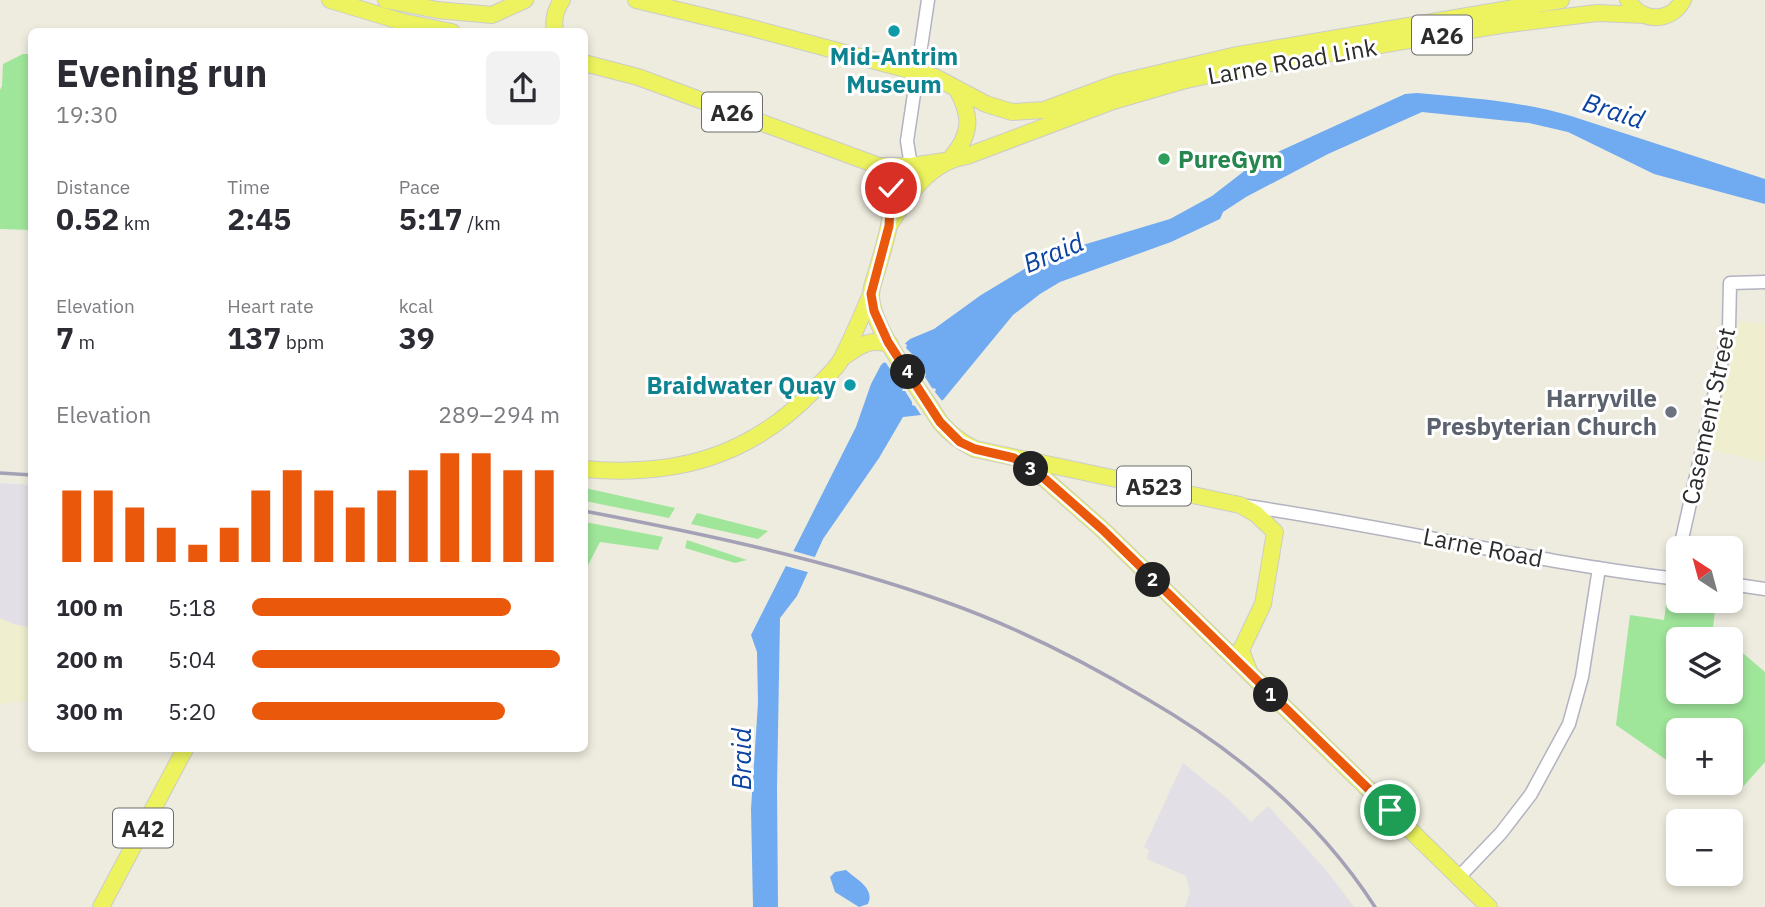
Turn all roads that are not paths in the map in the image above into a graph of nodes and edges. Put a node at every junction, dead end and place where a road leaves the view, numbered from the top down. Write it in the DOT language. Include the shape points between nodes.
graph roads {
  1 [pos="330,0"];
  2 [pos="386,0"];
  3 [pos="525,0"];
  4 [pos="562,0"];
  5 [pos="636,0"];
  6 [pos="928,0"];
  7 [pos="1561,0"];
  8 [pos="1628,0"];
  9 [pos="1685,1"];
  10 [pos="438,5"];
  11 [pos="1644,15"];
  12 [pos="405,27"];
  13 [pos="433,28"];
  14 [pos="555,28"];
  15 [pos="588,64"];
  16 [pos="918,74"];
  17 [pos="956,88"];
  18 [pos="949,159"];
  19 [pos="879,166"];
  20 [pos="911,166"];
  21 [pos="889,226"];
  22 [pos="1765,282"];
  23 [pos="871,294"];
  24 [pos="892,348"];
  25 [pos="842,358"];
  26 [pos="1014,458"];
  27 [pos="588,469"];
  28 [pos="1068,469"];
  29 [pos="1070,501"];
  30 [pos="1240,505"];
  31 [pos="1288,512"];
  32 [pos="1275,532"];
  33 [pos="1682,536"];
  34 [pos="1598,568"];
  35 [pos="1666,577"];
  36 [pos="1743,586"];
  37 [pos="1765,589"];
  38 [pos="1210,635"];
  39 [pos="1245,637"];
  40 [pos="1250,674"];
  41 [pos="183,752"];
  42 [pos="1459,877"];
  43 [pos="101,907"];
  44 [pos="1489,907"];
  1 -- 12 [label="main road"];
  2 -- 10 [label="main road"];
  3 -- 10 [label="main road" via="492,15"];
  4 -- 14 [label="main road" via="555,12"];
  5 -- 16 [label="main road, A26"];
  6 -- 16 [label="street"];
  7 -- 17 [label="main road, Larne Road Link / A26" via="1237,55 1117,83 1044,110 1012,112"];
  8 -- 11 [label="main road"];
  9 -- 11 [label="main road, A26" via="1670,15"];
  10 -- 13 [label="main road"];
  11 -- 18 [label="main road, Larne Road Link / A26" via="1597,13 1501,25 1182,80"];
  15 -- 19 [label="main road, A26" via="638,77"];
  16 -- 17 [label="main road, Larne Road Link / A26"];
  16 -- 20 [label="street" via="906,148"];
  17 -- 18 [label="main road" via="969,119 960,147"];
  18 -- 20 [label="main road, A26"];
  18 -- 21 [label="main road" via="909,194"];
  19 -- 20 [label="main road, A26"];
  19 -- 21 [label="main road" via="891,188"];
  21 -- 23 [label="main road"];
  22 -- 33 [label="street, Casement Street" via="1730,283 1729,329"];
  23 -- 24 [label="main road, A523" via="879,325"];
  23 -- 25 [label="main road"];
  24 -- 25 [label="main road" via="878,341 867,342"];
  24 -- 26 [label="main road, A523" via="940,422 960,442"];
  25 -- 27 [label="main road" via="791,414 735,448 673,467"];
  26 -- 28 [label="main road, A523"];
  26 -- 29 [label="main road, A523"];
  28 -- 29 [label="main road" via="1065,484"];
  28 -- 30 [label="main road, A523"];
  29 -- 38 [label="main road, A523"];
  30 -- 31 [label="street, A523"];
  30 -- 32 [label="main road, A523"];
  31 -- 32 [label="street"];
  31 -- 34 [label="street, Larne Road"];
  32 -- 39 [label="main road" via="1263,604"];
  34 -- 35 [label="street, Larne Road"];
  34 -- 42 [label="street" via="1574,714 1531,794 1501,834"];
  36 -- 37 [label="street"];
  38 -- 39 [label="main road" via="1231,641"];
  38 -- 40 [label="main road, A523"];
  39 -- 40 [label="main road" via="1241,650"];
  40 -- 42 [label="main road, A523"];
  41 -- 43 [label="main road, A42"];
  42 -- 44 [label="main road, A523"];
}
